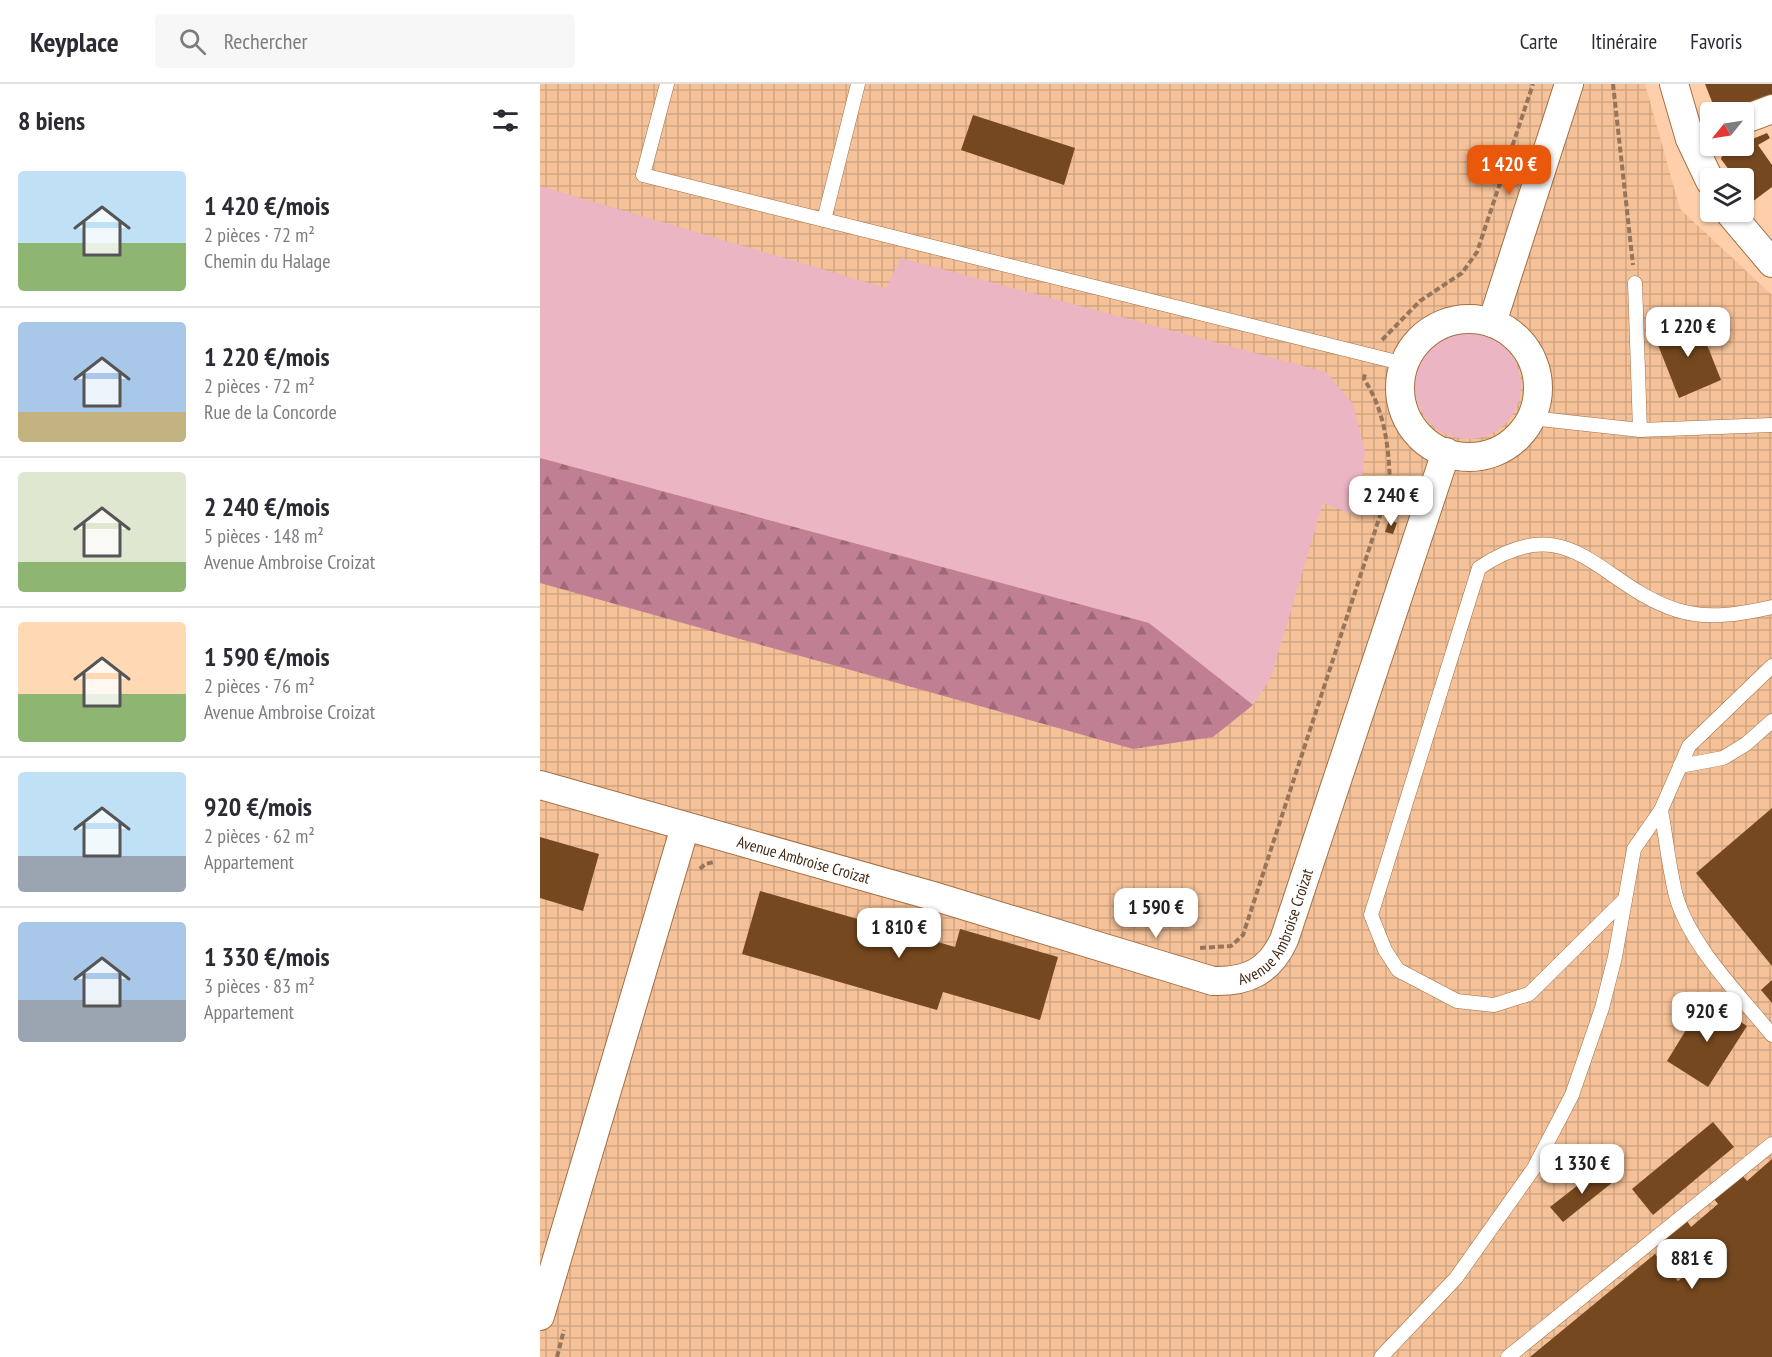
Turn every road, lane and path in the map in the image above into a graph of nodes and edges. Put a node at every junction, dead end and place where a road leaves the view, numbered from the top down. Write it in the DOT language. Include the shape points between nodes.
graph roads {
  1 [pos="667,84"];
  2 [pos="858,84"];
  3 [pos="1533,84"];
  4 [pos="1569,84"];
  5 [pos="1613,84"];
  6 [pos="1674,84"];
  7 [pos="1772,109"];
  8 [pos="1754,116"];
  9 [pos="1700,135"];
  10 [pos="824,220"];
  11 [pos="1737,222"];
  12 [pos="1772,263"];
  13 [pos="1635,283"];
  14 [pos="1492,323"];
  15 [pos="1372,357"];
  16 [pos="1405,364"];
  17 [pos="1531,418"];
  18 [pos="1772,425"];
  19 [pos="1640,430"];
  20 [pos="1446,452"];
  21 [pos="1772,607"];
  22 [pos="1772,666"];
  23 [pos="1772,721"];
  24 [pos="1680,766"];
  25 [pos="540,785"];
  26 [pos="1661,810"];
  27 [pos="685,827"];
  28 [pos="718,862"];
  29 [pos="694,874"];
  30 [pos="933,896"];
  31 [pos="1625,899"];
  32 [pos="900,916"];
  33 [pos="1199,948"];
  34 [pos="1772,1035"];
  35 [pos="1772,1144"];
  36 [pos="552,1322"];
  37 [pos="557,1357"];
  38 [pos="1381,1357"];
  39 [pos="1509,1357"];
  1 -- 10 [label="lane" via="643,175"];
  2 -- 10 [label="lane"];
  3 -- 15 [label="path" via="1477,252 1462,273 1420,301 1386,334"];
  4 -- 14 [label="street"];
  5 -- 13 [label="path"];
  6 -- 9 [label="street"];
  7 -- 8 [label="street"];
  10 -- 15 [label="lane"];
  11 -- 12 [label="street"];
  13 -- 19 [label="lane"];
  14 -- 16 [label="street" via="1473,319 1444,324 1420,340"];
  14 -- 17 [label="street" via="1517,338 1533,362 1538,390"];
  15 -- 16 [label="lane"];
  15 -- 33 [label="path" via="1364,379 1374,394 1382,420 1389,449 1390,485 1243,935 1231,946"];
  16 -- 20 [label="street" via="1401,384 1406,412 1421,437"];
  17 -- 19 [label="lane"];
  17 -- 20 [label="street" via="1515,440 1499,450 1473,456"];
  18 -- 19 [label="lane"];
  20 -- 30 [label="street, Avenue Ambroise Croizat" via="1284,940 1270,964 1238,980 1213,981"];
  21 -- 31 [label="lane" via="1723,616 1678,610 1650,599 1571,548 1526,545 1500,553 1479,568 1371,915 1384,950 1398,970 1457,1001 1494,1005 1528,994"];
  22 -- 24 [label="lane" via="1689,746"];
  23 -- 24 [label="lane" via="1723,758"];
  24 -- 26 [label="lane"];
  25 -- 27 [label="street, Avenue Ambroise Croizat"];
  26 -- 31 [label="lane" via="1634,849"];
  26 -- 34 [label="lane" via="1676,897 1685,918 1703,949"];
  27 -- 30 [label="street, Avenue Ambroise Croizat"];
  27 -- 36 [label="street"];
  28 -- 29 [label="path" via="705,864"];
  30 -- 32 [label="path" via="923,923"];
  31 -- 38 [label="lane" via="1602,1008 1572,1095 1526,1181 1476,1250 1433,1305"];
  35 -- 39 [label="lane"];
  36 -- 37 [label="path"];
}
